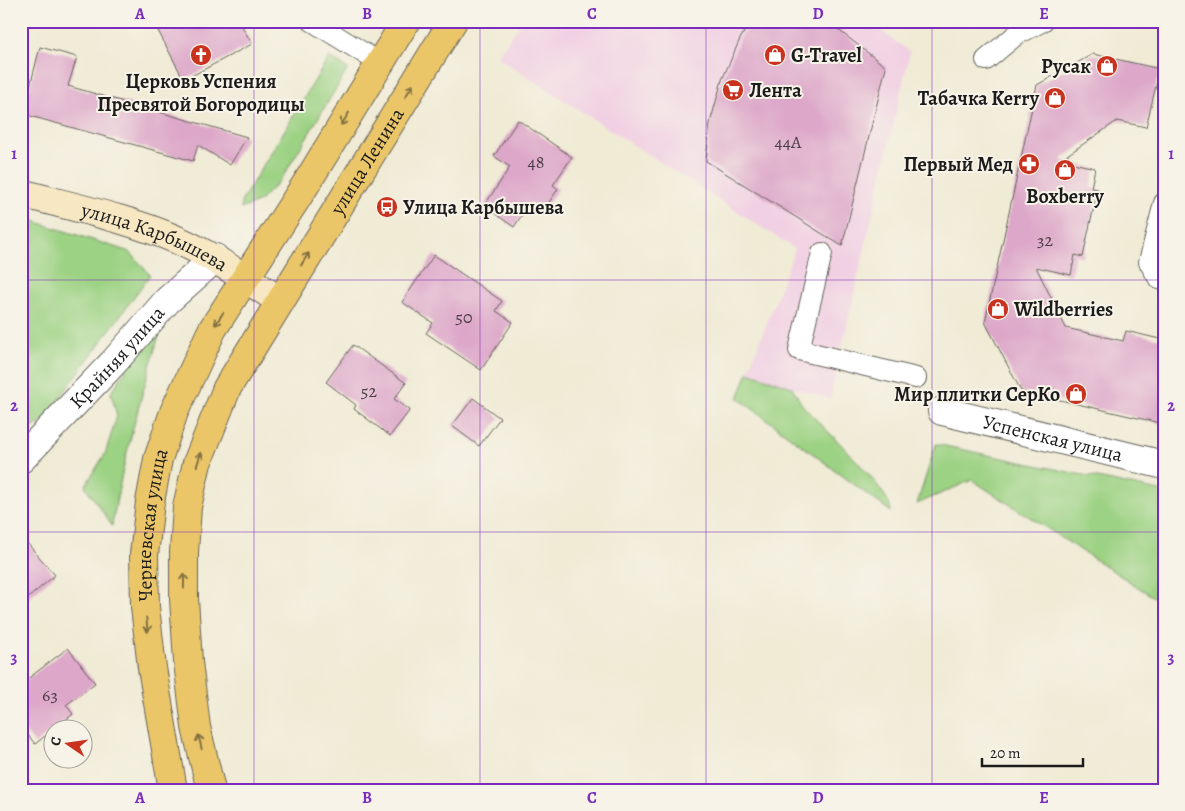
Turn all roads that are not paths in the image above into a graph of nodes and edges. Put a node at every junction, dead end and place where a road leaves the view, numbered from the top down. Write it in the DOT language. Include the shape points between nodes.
graph roads {
  1 [pos="312,21"];
  2 [pos="406,21"];
  3 [pos="453,21"];
  4 [pos="1043,21"];
  5 [pos="986,60"];
  6 [pos="380,63"];
  7 [pos="21,193"];
  8 [pos="1164,203"];
  9 [pos="822,253"];
  10 [pos="215,258"];
  11 [pos="245,278"];
  12 [pos="1164,280"];
  13 [pos="280,301"];
  14 [pos="916,378"];
  15 [pos="942,411"];
  16 [pos="21,459"];
  17 [pos="1164,465"];
  18 [pos="173,790"];
  19 [pos="211,790"];
  1 -- 6 [label="lane"];
  2 -- 6 [label="main road, улица Ленина"];
  13 -- 3 [label="main road, улица Ленина, one-way"];
  4 -- 5 [label="lane" via="1016,35"];
  6 -- 11 [label="main road, улица Ленина, one-way"];
  7 -- 10 [label="street, улица Карбышева" via="129,222 174,238"];
  8 -- 12 [label="lane" via="1149,262 1158,279"];
  9 -- 14 [label="lane" via="799,350"];
  10 -- 11 [label="street, улица Карбышева"];
  10 -- 16 [label="street, Крайняя улица" via="167,301"];
  11 -- 13 [label="street, улица Карбышева"];
  11 -- 18 [label="main road, Черневская улица, one-way" via="212,330 174,412 158,459 150,502 144,555 145,606"];
  19 -- 13 [label="main road, Черневская улица, one-way" via="196,727 188,662 184,599 187,506 197,463 227,388"];
  15 -- 17 [label="street, Успенская улица"];
}
